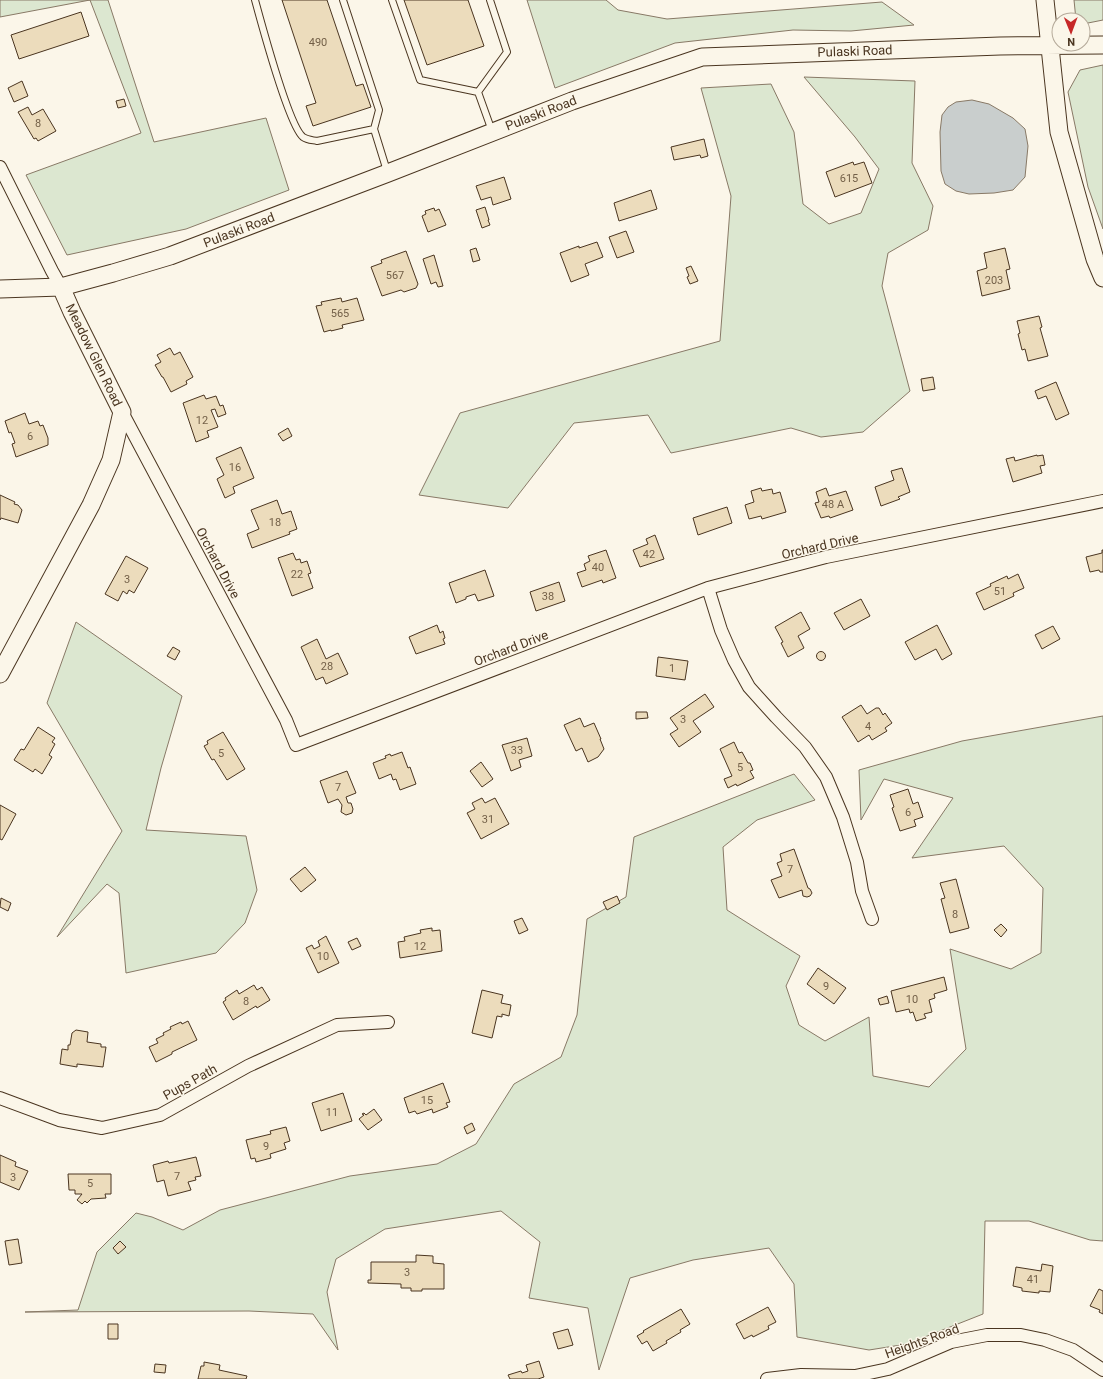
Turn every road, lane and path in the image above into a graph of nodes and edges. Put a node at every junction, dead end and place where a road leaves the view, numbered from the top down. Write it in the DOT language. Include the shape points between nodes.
graph roads {
  1 [pos="255,0"];
  2 [pos="342,0"];
  3 [pos="392,0"];
  4 [pos="490,0"];
  5 [pos="1045,0"];
  6 [pos="1103,45"];
  7 [pos="1050,46"];
  8 [pos="478,92"];
  9 [pos="374,129"];
  10 [pos="492,132"];
  11 [pos="0,167"];
  12 [pos="388,173"];
  13 [pos="1103,278"];
  14 [pos="61,287"];
  15 [pos="0,289"];
  16 [pos="122,412"];
  17 [pos="1103,501"];
  18 [pos="708,588"];
  19 [pos="0,674"];
  20 [pos="872,919"];
  21 [pos="388,1022"];
  22 [pos="0,1098"];
  23 [pos="1103,1370"];
  24 [pos="767,1379"];
  1 -- 9 [label="lane" via="291,114 303,137 317,140"];
  2 -- 9 [label="lane" via="379,110"];
  3 -- 8 [label="lane" via="420,80"];
  4 -- 8 [label="lane" via="507,52"];
  5 -- 7 [label="main road"];
  6 -- 7 [label="main road, Pulaski Road"];
  7 -- 10 [label="main road, Pulaski Road" via="702,57 572,101"];
  7 -- 13 [label="main road" via="1059,132 1095,259"];
  8 -- 10 [label="lane"];
  9 -- 12 [label="lane"];
  10 -- 12 [label="main road, Pulaski Road"];
  11 -- 14 [label="street, Meadow Glen Road"];
  12 -- 14 [label="main road, Pulaski Road" via="170,256"];
  14 -- 15 [label="main road, Pulaski Road"];
  14 -- 16 [label="main road, Meadow Glen Road"];
  16 -- 18 [label="street, Orchard Drive" via="286,720 296,745"];
  16 -- 19 [label="main road, Meadow Glen Road" via="111,460 91,505"];
  17 -- 18 [label="street, Orchard Drive" via="826,557"];
  18 -- 20 [label="street" via="734,660 749,687 805,747 826,777 844,817 862,891"];
  21 -- 22 [label="street, Pups Path" via="337,1025 248,1066 160,1115 102,1128 59,1120"];
  23 -- 24 [label="street, Heights Road" via="1073,1350 1046,1340 987,1335 951,1342 888,1369 855,1376 801,1375"];
}
